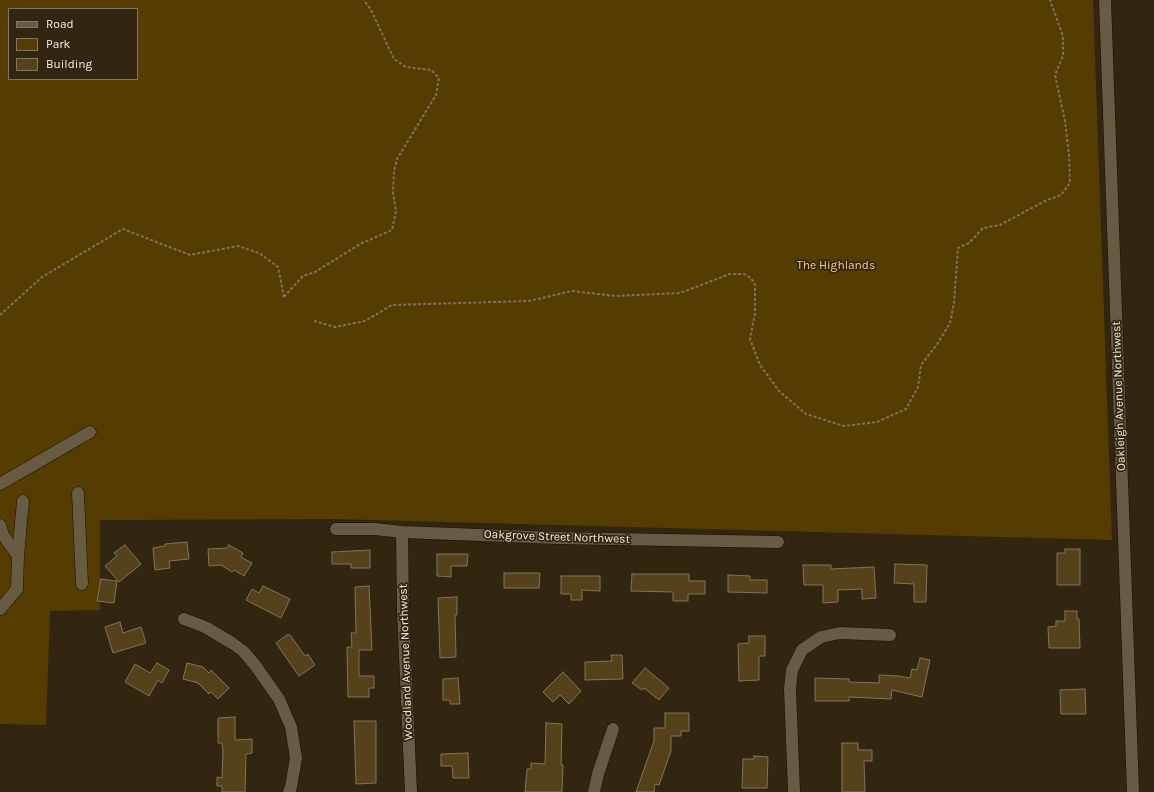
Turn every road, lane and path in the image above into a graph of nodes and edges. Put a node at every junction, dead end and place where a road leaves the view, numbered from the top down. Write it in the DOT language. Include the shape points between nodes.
graph roads {
  1 [pos="364,0"];
  2 [pos="1050,0"];
  3 [pos="1105,0"];
  4 [pos="0,315"];
  5 [pos="314,321"];
  6 [pos="90,432"];
  7 [pos="0,484"];
  8 [pos="78,493"];
  9 [pos="23,501"];
  10 [pos="0,524"];
  11 [pos="336,529"];
  12 [pos="402,532"];
  13 [pos="778,542"];
  14 [pos="18,556"];
  15 [pos="82,584"];
  16 [pos="0,609"];
  17 [pos="184,619"];
  18 [pos="890,635"];
  19 [pos="613,729"];
  20 [pos="289,792"];
  21 [pos="411,792"];
  22 [pos="594,792"];
  23 [pos="794,792"];
  24 [pos="1133,792"];
  1 -- 4 [label="path" via="394,59 406,67 431,70 439,78 436,95 397,159 393,193 396,211 392,230 362,243 315,272 303,276 284,297 278,267 259,253 238,246 190,255 123,229 42,277"];
  2 -- 5 [label="path" via="1063,36 1063,56 1055,75 1065,121 1070,183 1061,195 1000,225 983,228 969,243 958,248 950,323 921,365 918,387 906,408 877,422 844,426 806,414 780,391 760,365 750,339 755,285 751,278 744,274 730,274 680,293 615,296 572,291 529,301 392,305 365,321 335,327"];
  3 -- 24 [label="street, Oakleigh Avenue Northwest"];
  6 -- 7 [label="street"];
  8 -- 15 [label="street"];
  9 -- 14 [label="street"];
  10 -- 14 [label="street" via="3,535"];
  11 -- 12 [label="street, Oakgrove Street Northwest"];
  12 -- 13 [label="street, Oakgrove Street Northwest"];
  12 -- 21 [label="street, Woodland Avenue Northwest"];
  14 -- 16 [label="street" via="17,589"];
  17 -- 20 [label="street" via="206,627 238,647 279,699 291,727 296,758"];
  18 -- 23 [label="street" via="840,633 821,637 802,650 792,670 790,689"];
  19 -- 22 [label="street"];
}
